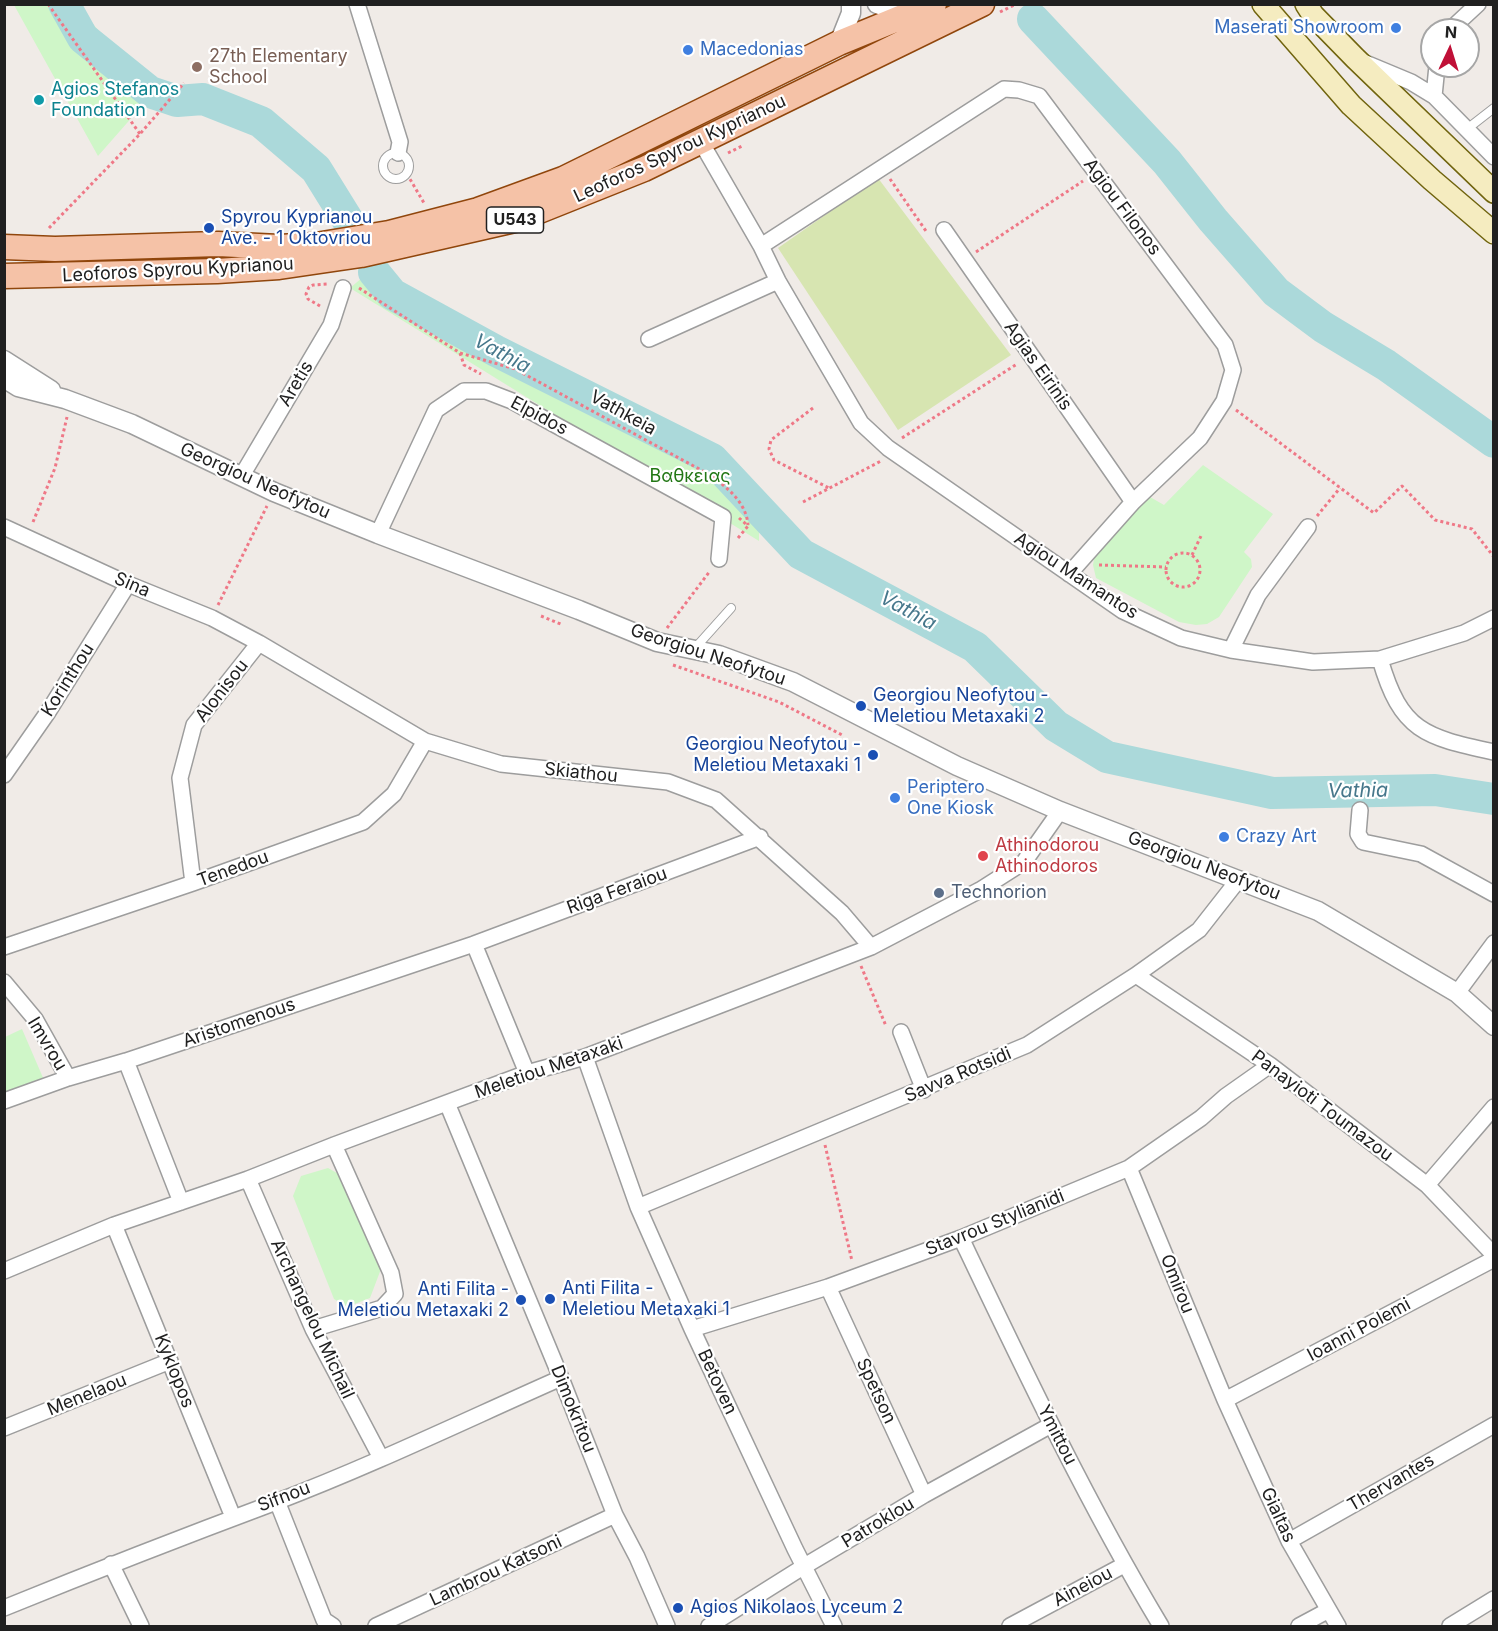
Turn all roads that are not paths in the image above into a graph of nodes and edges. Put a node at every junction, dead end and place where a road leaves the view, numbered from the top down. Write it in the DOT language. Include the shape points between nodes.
graph roads {
  1 [pos="357,4"];
  2 [pos="851,4"];
  3 [pos="877,4"];
  4 [pos="934,4"];
  5 [pos="982,4"];
  6 [pos="1263,4"];
  7 [pos="1306,4"];
  8 [pos="1478,4"];
  9 [pos="910,15"];
  10 [pos="1463,18"];
  11 [pos="839,43"];
  12 [pos="1355,58"];
  13 [pos="1436,78"];
  14 [pos="1434,96"];
  15 [pos="1494,108"];
  16 [pos="1466,130"];
  17 [pos="701,141"];
  18 [pos="398,153"];
  19 [pos="1494,157"];
  20 [pos="1494,192"];
  21 [pos="945,230"];
  22 [pos="1494,233"];
  23 [pos="761,246"];
  24 [pos="4,247"];
  25 [pos="4,276"];
  26 [pos="778,281"];
  27 [pos="351,288"];
  28 [pos="649,339"];
  29 [pos="4,360"];
  30 [pos="4,378"];
  31 [pos="67,406"];
  32 [pos="241,477"];
  33 [pos="1133,502"];
  34 [pos="4,527"];
  35 [pos="1308,527"];
  36 [pos="378,534"];
  37 [pos="719,559"];
  38 [pos="1074,569"];
  39 [pos="128,584"];
  40 [pos="731,608"];
  41 [pos="1494,618"];
  42 [pos="259,643"];
  43 [pos="694,649"];
  44 [pos="1231,650"];
  45 [pos="1380,659"];
  46 [pos="425,741"];
  47 [pos="1494,752"];
  48 [pos="4,775"];
  49 [pos="1360,810"];
  50 [pos="1060,811"];
  51 [pos="760,837"];
  52 [pos="1239,879"];
  53 [pos="193,883"];
  54 [pos="1494,894"];
  55 [pos="1494,943"];
  56 [pos="474,944"];
  57 [pos="4,946"];
  58 [pos="871,947"];
  59 [pos="1136,975"];
  60 [pos="4,982"];
  61 [pos="1457,993"];
  62 [pos="1494,1026"];
  63 [pos="901,1032"];
  64 [pos="585,1057"];
  65 [pos="126,1061"];
  66 [pos="1270,1065"];
  67 [pos="527,1073"];
  68 [pos="68,1078"];
  69 [pos="924,1090"];
  70 [pos="4,1101"];
  71 [pos="447,1103"];
  72 [pos="1494,1107"];
  73 [pos="334,1145"];
  74 [pos="1129,1168"];
  75 [pos="248,1179"];
  76 [pos="1427,1185"];
  77 [pos="181,1202"];
  78 [pos="638,1207"];
  79 [pos="114,1225"];
  80 [pos="961,1239"];
  81 [pos="1494,1257"];
  82 [pos="4,1271"];
  83 [pos="828,1287"];
  84 [pos="313,1329"];
  85 [pos="692,1329"];
  86 [pos="171,1361"];
  87 [pos="561,1378"];
  88 [pos="1225,1400"];
  89 [pos="1051,1425"];
  90 [pos="1494,1425"];
  91 [pos="4,1428"];
  92 [pos="381,1458"];
  93 [pos="924,1495"];
  94 [pos="277,1501"];
  95 [pos="615,1515"];
  96 [pos="234,1516"];
  97 [pos="1289,1541"];
  98 [pos="111,1564"];
  99 [pos="1124,1565"];
  100 [pos="803,1567"];
  101 [pos="1494,1599"];
  102 [pos="4,1608"];
  103 [pos="1328,1611"];
  104 [pos="141,1626"];
  105 [pos="333,1626"];
  106 [pos="376,1626"];
  107 [pos="667,1626"];
  108 [pos="709,1626"];
  109 [pos="834,1626"];
  110 [pos="1011,1626"];
  111 [pos="1161,1626"];
  112 [pos="1299,1626"];
  113 [pos="1338,1626"];
  114 [pos="1450,1626"];
  1 -- 18 [label="street" via="400,142"];
  2 -- 11 [label="street"];
  3 -- 9 [label="street"];
  4 -- 9 [label="main road, Leoforos Spyrou Kyprianou / U543"];
  5 -- 17 [label="main road, Leoforos Spyrou Kyprianou / U543"];
  6 -- 22 [label="main road" via="1351,105"];
  7 -- 12 [label="main road"];
  8 -- 10 [label="street"];
  9 -- 11 [label="main road, Leoforos Spyrou Kyprianou / U543"];
  11 -- 24 [label="main road, Leoforos Spyrou Kyprianou / U543" via="563,179 478,210 389,233 279,247 218,244"];
  12 -- 14 [label="street" via="1410,81"];
  12 -- 20 [label="main road"];
  13 -- 14 [label="street"];
  14 -- 16 [label="street"];
  15 -- 16 [label="lane"];
  16 -- 19 [label="street"];
  17 -- 23 [label="street, Agiou Mamantos"];
  17 -- 25 [label="main road, Leoforos Spyrou Kyprianou / U543" via="644,169 519,219 361,255 217,271"];
  18 -- 18 [label="lane" via="384,160 386,176 395,180 409,170 408,161"];
  21 -- 33 [label="street, Agias Eirinis"];
  23 -- 26 [label="street, Agiou Mamantos"];
  23 -- 33 [label="street, Agiou Filonos" via="1004,89 1039,96 1225,345 1233,370 1224,402 1200,438"];
  26 -- 28 [label="street"];
  26 -- 38 [label="street, Agiou Mamantos" via="861,423 892,450"];
  27 -- 32 [label="street, Aretis"];
  29 -- 31 [label="street, Georgiou Neofytou"];
  30 -- 31 [label="street, Georgiou Neofytou"];
  31 -- 32 [label="street, Georgiou Neofytou" via="132,424"];
  32 -- 36 [label="street, Georgiou Neofytou"];
  33 -- 38 [label="street, Agiou Filonos"];
  34 -- 39 [label="street, Sina"];
  35 -- 44 [label="street" via="1258,595"];
  36 -- 37 [label="street, Elpidos" via="436,410 464,391 486,391 512,400 723,517"];
  36 -- 43 [label="street, Georgiou Neofytou" via="657,642"];
  38 -- 44 [label="street, Agiou Mamantos" via="1123,611 1181,638"];
  39 -- 42 [label="street, Sina" via="212,618"];
  39 -- 48 [label="street, Korinthou"];
  40 -- 43 [label="lane"];
  41 -- 45 [label="street, Agiou Mamantos" via="1464,633"];
  42 -- 46 [label="street, Skiathou"];
  42 -- 53 [label="street, Alonisou" via="194,725 180,778"];
  43 -- 50 [label="street, Georgiou Neofytou" via="793,682 957,766"];
  44 -- 45 [label="street, Agiou Mamantos" via="1313,662"];
  45 -- 47 [label="street" via="1387,686 1401,711 1419,729 1446,742"];
  46 -- 51 [label="street, Skiathou" via="501,764 668,782 716,800"];
  46 -- 53 [label="street, Tenedou" via="394,794 363,822"];
  49 -- 54 [label="street" via="1358,834 1363,842 1421,854"];
  50 -- 52 [label="street, Georgiou Neofytou"];
  50 -- 58 [label="street, Meletiou Metaxaki" via="1024,862 980,890"];
  51 -- 56 [label="street, Riga Feraiou"];
  51 -- 58 [label="street, Skiathou" via="842,913"];
  52 -- 59 [label="street, Savva Rotsidi" via="1199,930"];
  52 -- 61 [label="street, Georgiou Neofytou" via="1318,911"];
  53 -- 57 [label="street, Tenedou"];
  55 -- 61 [label="street"];
  56 -- 65 [label="street, Aristomenous"];
  56 -- 67 [label="street"];
  58 -- 64 [label="street, Meletiou Metaxaki"];
  59 -- 66 [label="street, Panayioti Toumazou"];
  59 -- 69 [label="street, Savva Rotsidi" via="1027,1046"];
  60 -- 68 [label="street, Imvrou" via="34,1019"];
  61 -- 62 [label="street, Georgiou Neofytou"];
  63 -- 69 [label="street"];
  64 -- 67 [label="street, Meletiou Metaxaki"];
  64 -- 78 [label="street, Betoven"];
  65 -- 68 [label="street, Aristomenous"];
  65 -- 77 [label="street"];
  66 -- 74 [label="street, Stavrou Stylianidi"];
  66 -- 76 [label="street, Panayioti Toumazou"];
  67 -- 71 [label="street, Meletiou Metaxaki"];
  68 -- 70 [label="street, Aristomenous"];
  69 -- 78 [label="street, Savva Rotsidi"];
  71 -- 73 [label="street, Meletiou Metaxaki"];
  71 -- 87 [label="street, Dimokritou"];
  72 -- 76 [label="street"];
  73 -- 75 [label="street, Meletiou Metaxaki"];
  73 -- 84 [label="street" via="391,1273 395,1294 382,1308"];
  74 -- 80 [label="street, Stavrou Stylianidi"];
  74 -- 88 [label="street, Omirou"];
  75 -- 77 [label="street, Meletiou Metaxaki"];
  75 -- 84 [label="street, Archangelou Michail"];
  76 -- 81 [label="street, Panayioti Toumazou"];
  77 -- 79 [label="street, Meletiou Metaxaki"];
  78 -- 85 [label="street, Betoven"];
  79 -- 82 [label="street, Meletiou Metaxaki"];
  79 -- 86 [label="street, Kyklopos"];
  80 -- 83 [label="street, Stavrou Stylianidi"];
  80 -- 89 [label="street, Ymittou"];
  81 -- 88 [label="street, Ioanni Polemi"];
  83 -- 85 [label="street, Stavrou Stylianidi"];
  83 -- 93 [label="street, Spetson"];
  84 -- 92 [label="street, Archangelou Michail"];
  85 -- 100 [label="street, Betoven"];
  86 -- 91 [label="street, Menelaou"];
  86 -- 96 [label="street, Kyklopos"];
  87 -- 92 [label="street, Sifnou"];
  87 -- 95 [label="street, Dimokritou"];
  88 -- 97 [label="street, Gialtas"];
  89 -- 93 [label="street, Patroklou"];
  89 -- 99 [label="street, Ymittou"];
  90 -- 97 [label="street, Thervantes"];
  92 -- 94 [label="street, Sifnou"];
  93 -- 100 [label="street, Patroklou"];
  94 -- 96 [label="street, Sifnou"];
  94 -- 105 [label="street" via="324,1620"];
  95 -- 106 [label="street, Lambrou Katsoni"];
  95 -- 107 [label="street, Dimokritou"];
  96 -- 98 [label="street, Sifnou"];
  97 -- 103 [label="street, Gialtas"];
  98 -- 102 [label="street, Sifnou"];
  98 -- 104 [label="street"];
  99 -- 110 [label="street, Aineiou"];
  99 -- 111 [label="street, Ymittou"];
  100 -- 108 [label="street, Patroklou"];
  100 -- 109 [label="street, Betoven"];
  101 -- 114 [label="street"];
  103 -- 112 [label="street"];
  103 -- 113 [label="street, Gialtas"];
}
